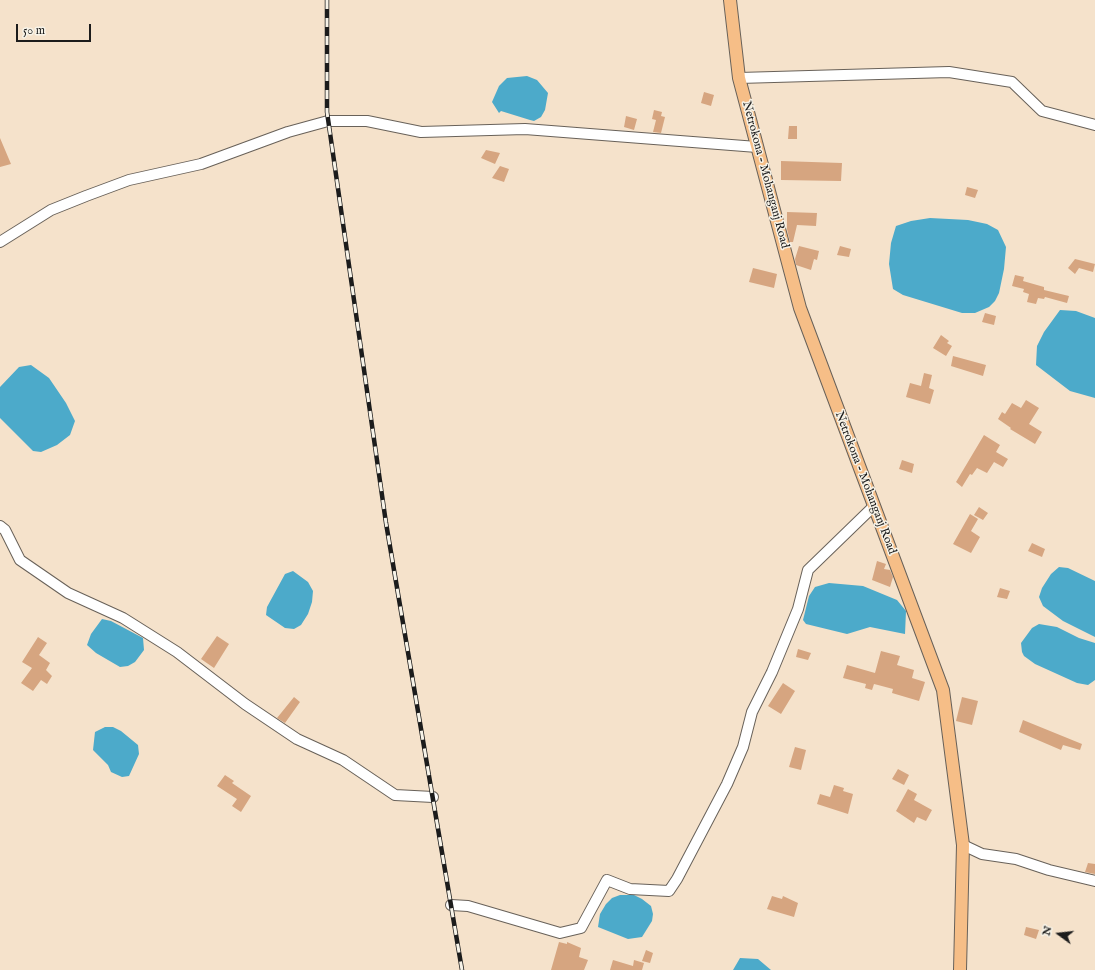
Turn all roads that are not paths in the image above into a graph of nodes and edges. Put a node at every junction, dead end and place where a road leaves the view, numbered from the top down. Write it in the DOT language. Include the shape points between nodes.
graph roads {
  1 [pos="730,0"];
  2 [pos="739,78"];
  3 [pos="1095,125"];
  4 [pos="758,147"];
  5 [pos="0,242"];
  6 [pos="874,506"];
  7 [pos="0,526"];
  8 [pos="433,797"];
  9 [pos="963,845"];
  10 [pos="1095,881"];
  11 [pos="451,905"];
  12 [pos="960,970"];
  1 -- 2 [label="main road, Netrokona - Mohanganj Road"];
  2 -- 3 [label="street" via="949,72 1012,82 1042,111"];
  2 -- 4 [label="main road, Netrokona - Mohanganj Road"];
  4 -- 5 [label="street" via="525,129 421,132 367,121 328,121 288,132 201,164 129,180 51,210"];
  4 -- 6 [label="main road, Netrokona - Mohanganj Road" via="800,308"];
  6 -- 9 [label="main road, Netrokona - Mohanganj Road" via="943,690"];
  6 -- 11 [label="street" via="808,570 798,609 752,712 743,747 669,891 630,889 607,880 581,928 560,933 468,906"];
  7 -- 8 [label="street" via="5,530 20,560 68,593 123,618 177,652 245,704 297,739 343,760 394,796"];
  9 -- 10 [label="street" via="982,854 1016,859"];
  9 -- 12 [label="main road, Netrokona - Mohanganj Road"];
}
